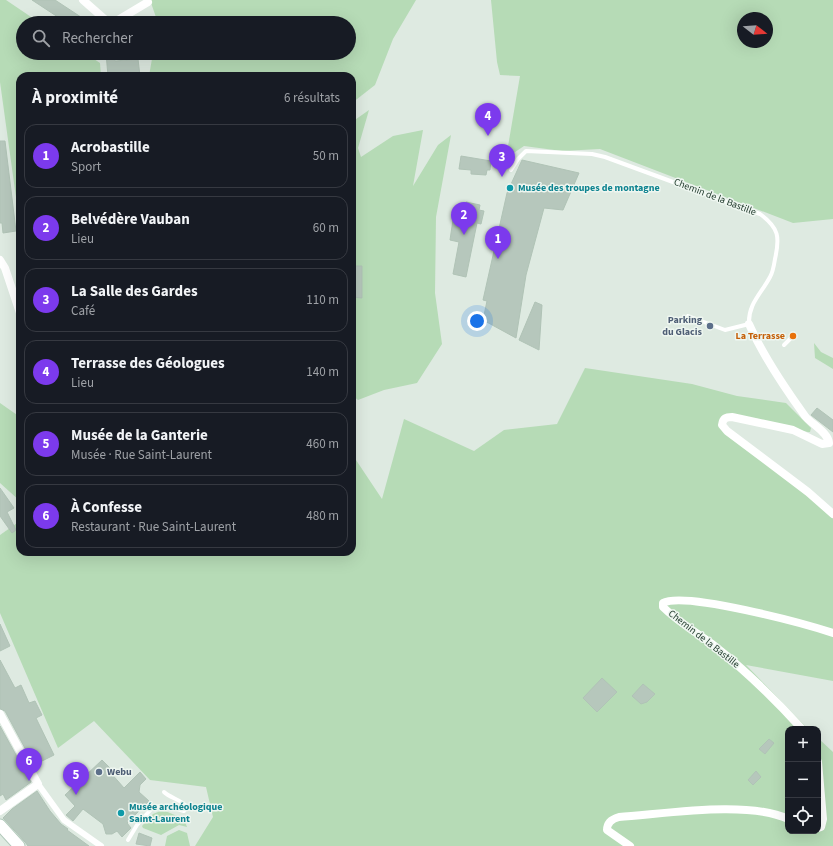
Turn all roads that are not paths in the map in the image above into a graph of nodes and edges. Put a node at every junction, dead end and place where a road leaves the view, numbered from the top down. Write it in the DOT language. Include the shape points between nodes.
graph roads {
  1 [pos="83,0"];
  2 [pos="148,2"];
  3 [pos="101,16"];
  4 [pos="125,16"];
  5 [pos="512,169"];
  6 [pos="0,260"];
  7 [pos="16,302"];
  8 [pos="688,316"];
  9 [pos="749,324"];
  10 [pos="791,338"];
  11 [pos="784,345"];
  12 [pos="833,514"];
  13 [pos="833,633"];
  14 [pos="0,714"];
  15 [pos="799,726"];
  16 [pos="38,784"];
  17 [pos="164,792"];
  18 [pos="821,796"];
  19 [pos="0,811"];
  20 [pos="785,818"];
  21 [pos="0,824"];
  22 [pos="821,827"];
  23 [pos="128,840"];
  24 [pos="19,846"];
  25 [pos="101,846"];
  26 [pos="630,846"];
  1 -- 3 [label="street"];
  2 -- 4 [label="street"];
  5 -- 9 [label="lane, Chemin de la Bastille" via="526,151 592,154 760,214 775,230 778,236 777,248 771,276 751,306"];
  6 -- 7 [label="street"];
  8 -- 9 [label="lane" via="725,330"];
  9 -- 12 [label="street" via="784,387 806,418 827,437 829,443 822,444 793,430 732,416 726,417 722,425 726,431 808,492"];
  10 -- 11 [label="lane"];
  13 -- 15 [label="street, Chemin de la Bastille" via="782,618 727,607 675,600 663,605 670,614 750,675"];
  14 -- 16 [label="street"];
  16 -- 19 [label="street"];
  16 -- 25 [label="street" via="64,820"];
  17 -- 23 [label="lane" via="187,807 184,811 167,806 153,807"];
  18 -- 22 [label="street" via="823,819"];
  20 -- 26 [label="street" via="733,809 612,819 607,825 607,830"];
  21 -- 24 [label="main road"];
}
